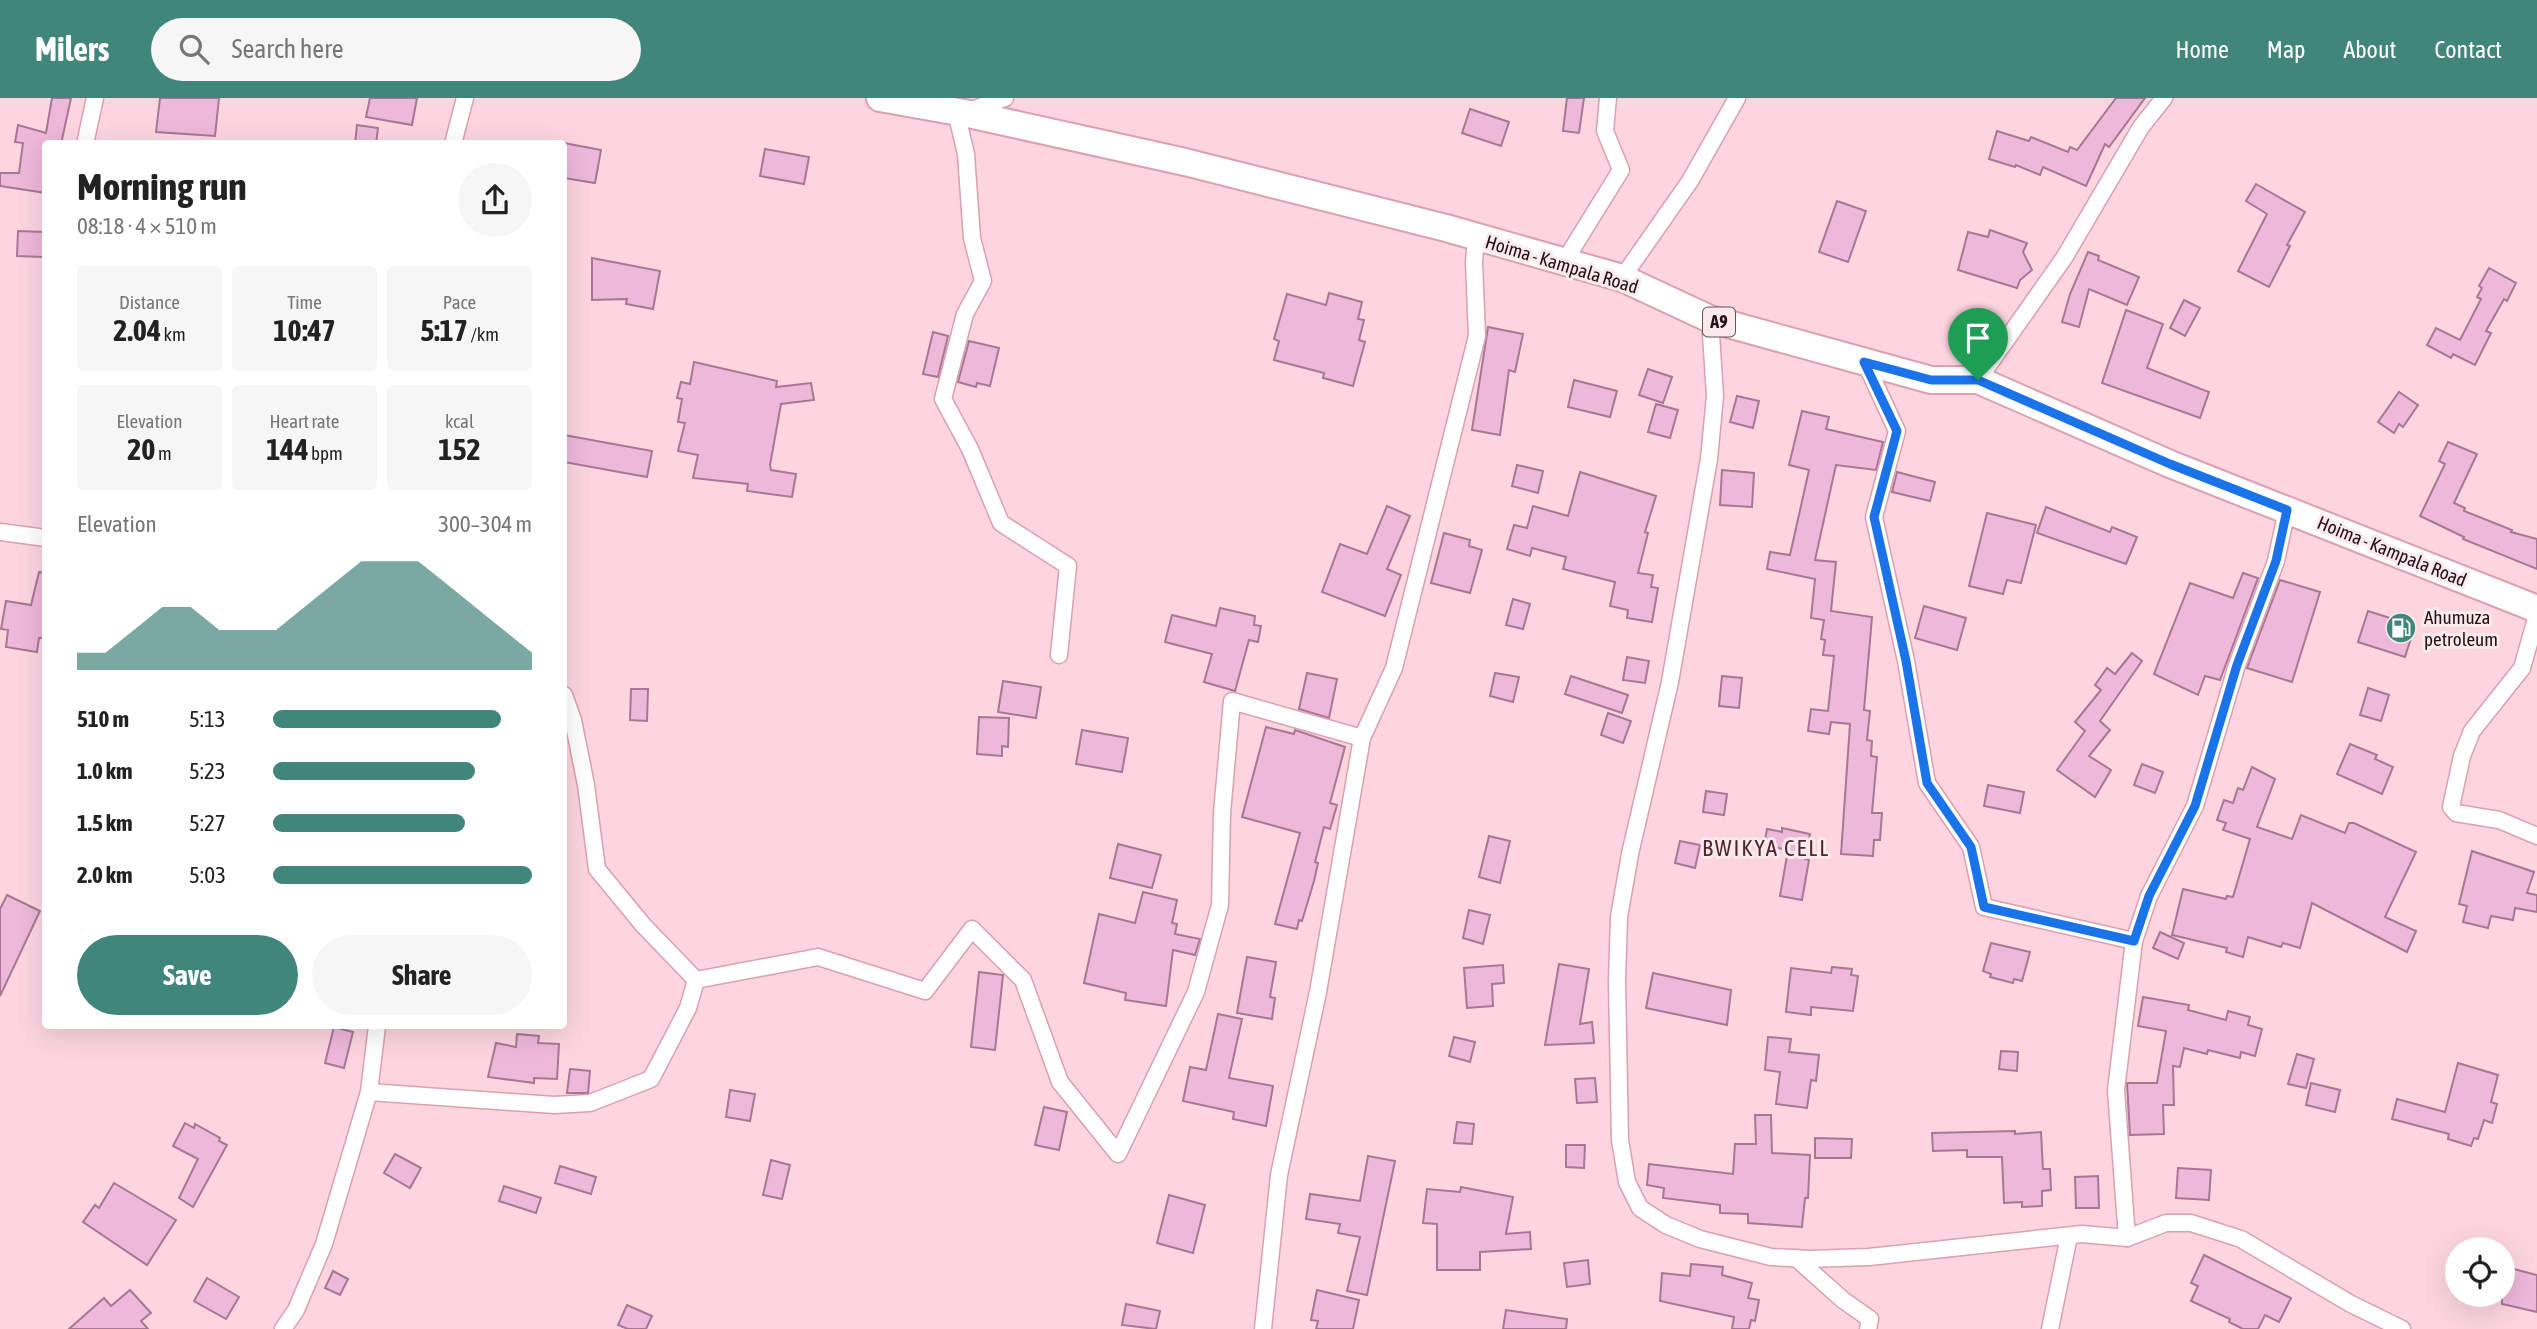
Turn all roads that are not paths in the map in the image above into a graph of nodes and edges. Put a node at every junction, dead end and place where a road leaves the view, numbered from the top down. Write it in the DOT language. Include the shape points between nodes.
graph roads {
  1 [pos="94,98"];
  2 [pos="465,98"];
  3 [pos="1005,98"];
  4 [pos="1608,98"];
  5 [pos="1737,98"];
  6 [pos="2164,98"];
  7 [pos="891,99"];
  8 [pos="960,112"];
  9 [pos="86,140"];
  10 [pos="454,140"];
  11 [pos="1476,237"];
  12 [pos="1564,262"];
  13 [pos="1622,278"];
  14 [pos="1710,319"];
  15 [pos="1864,362"];
  16 [pos="1978,380"];
  17 [pos="2287,510"];
  18 [pos="0,533"];
  19 [pos="42,538"];
  20 [pos="2537,609"];
  21 [pos="2537,615"];
  22 [pos="1059,655"];
  23 [pos="567,703"];
  24 [pos="1362,738"];
  25 [pos="2537,836"];
  26 [pos="2134,941"];
  27 [pos="696,980"];
  28 [pos="377,1029"];
  29 [pos="369,1092"];
  30 [pos="2069,1236"];
  31 [pos="2127,1238"];
  32 [pos="1796,1258"];
  33 [pos="283,1329"];
  34 [pos="1263,1329"];
  35 [pos="1868,1329"];
  36 [pos="2050,1329"];
  37 [pos="2402,1329"];
  1 -- 9 [label="street"];
  2 -- 10 [label="street"];
  3 -- 8 [label="street"];
  4 -- 12 [label="street" via="1605,131 1621,170"];
  5 -- 13 [label="street" via="1690,181"];
  6 -- 16 [label="street" via="2141,127 2064,258"];
  7 -- 8 [label="main road, Hoima - Kampala Road / A9"];
  8 -- 11 [label="main road, Hoima - Kampala Road / A9" via="1185,162"];
  8 -- 22 [label="street" via="972,238 983,281 965,314 943,399 1001,523 1068,566"];
  11 -- 12 [label="main road, Hoima - Kampala Road / A9"];
  11 -- 24 [label="street" via="1477,336 1394,668"];
  12 -- 13 [label="main road, Hoima - Kampala Road / A9"];
  13 -- 14 [label="main road, Hoima - Kampala Road / A9"];
  14 -- 15 [label="main road, Hoima - Kampala Road / A9"];
  14 -- 32 [label="street" via="1715,396 1709,459 1670,682 1619,917 1620,1140 1627,1182 1640,1208 1700,1239 1771,1257"];
  15 -- 16 [label="main road, Hoima - Kampala Road / A9" via="1931,380"];
  15 -- 26 [label="street" via="1897,431 1874,517 1927,783 1971,847 1984,907"];
  16 -- 17 [label="main road, Hoima - Kampala Road / A9"];
  17 -- 20 [label="main road, Hoima - Kampala Road / A9"];
  17 -- 26 [label="street" via="2273,571 2237,665 2195,806 2149,896"];
  18 -- 19 [label="street"];
  21 -- 25 [label="street" via="2522,668 2472,732 2451,807 2456,813 2499,820"];
  23 -- 27 [label="street" via="586,785 597,869"];
  24 -- 27 [label="street" via="1232,701 1220,905 1196,992 1118,1154 1060,1082 1023,980 972,929 925,991 818,957"];
  24 -- 34 [label="street" via="1318,992 1281,1163"];
  26 -- 31 [label="street" via="2116,1090"];
  27 -- 29 [label="street" via="688,1008 652,1079 590,1103 554,1105"];
  28 -- 29 [label="street"];
  29 -- 33 [label="street" via="324,1244"];
  30 -- 31 [label="street"];
  30 -- 32 [label="street" via="1869,1257"];
  30 -- 36 [label="street"];
  31 -- 37 [label="street" via="2166,1223 2215,1230 2241,1239"];
  32 -- 35 [label="street" via="1870,1319"];
}
